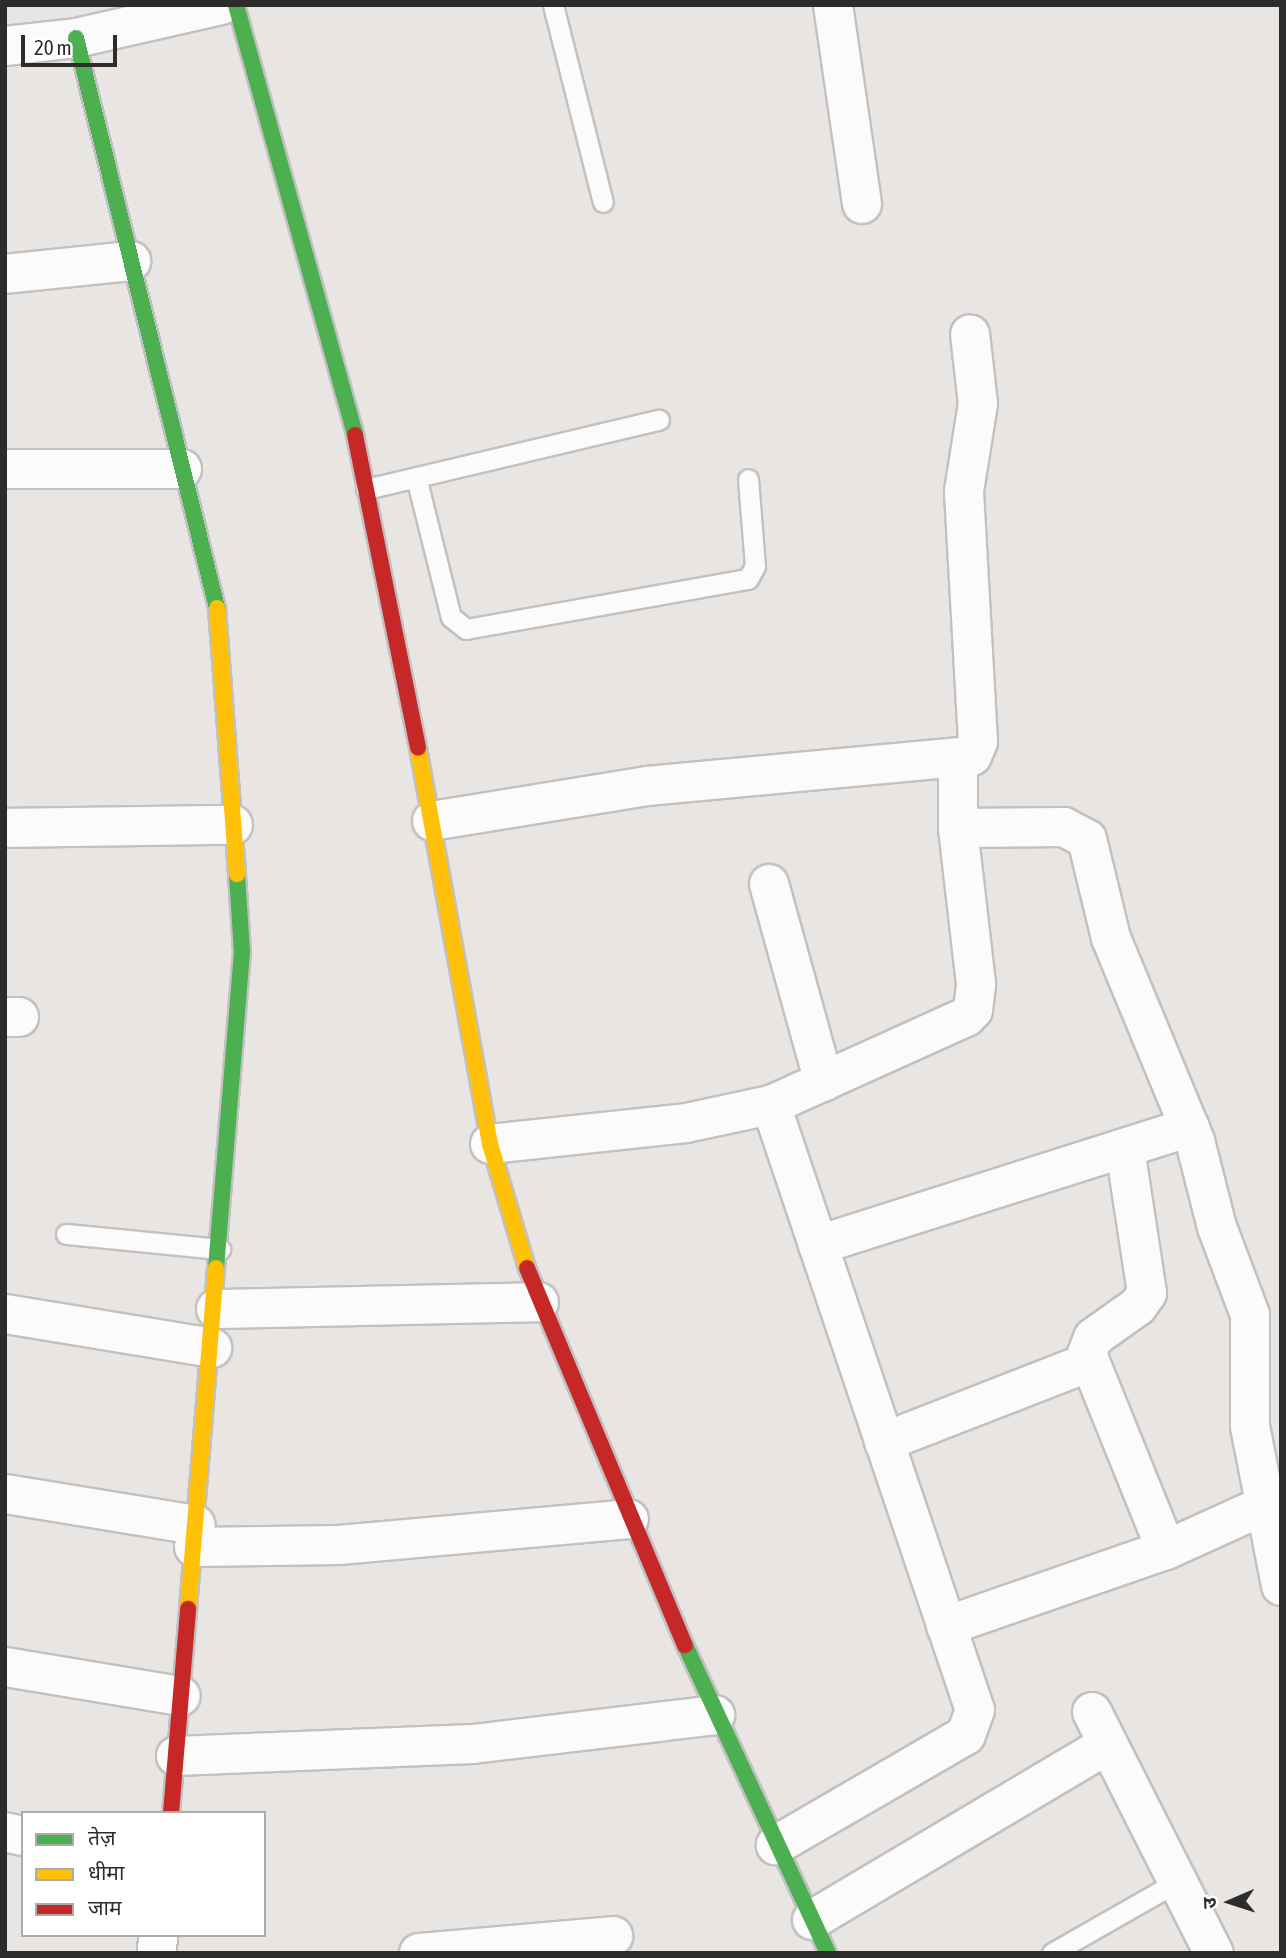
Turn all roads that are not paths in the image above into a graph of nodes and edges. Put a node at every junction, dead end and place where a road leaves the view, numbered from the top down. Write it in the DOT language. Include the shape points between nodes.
graph roads {
  1 [pos="221,5"];
  2 [pos="236,5"];
  3 [pos="553,5"];
  4 [pos="833,5"];
  5 [pos="88,26"];
  6 [pos="5,46"];
  7 [pos="603,202"];
  8 [pos="862,204"];
  9 [pos="131,261"];
  10 [pos="5,274"];
  11 [pos="970,334"];
  12 [pos="659,420"];
  13 [pos="5,469"];
  14 [pos="182,469"];
  15 [pos="416,477"];
  16 [pos="748,479"];
  17 [pos="366,489"];
  18 [pos="958,762"];
  19 [pos="432,821"];
  20 [pos="233,825"];
  21 [pos="5,828"];
  22 [pos="958,828"];
  23 [pos="769,884"];
  24 [pos="824,1082"];
  25 [pos="771,1105"];
  26 [pos="1190,1126"];
  27 [pos="490,1144"];
  28 [pos="1125,1149"];
  29 [pos="66,1234"];
  30 [pos="818,1245"];
  31 [pos="220,1250"];
  32 [pos="540,1302"];
  33 [pos="216,1309"];
  34 [pos="5,1314"];
  35 [pos="212,1348"];
  36 [pos="1090,1362"];
  37 [pos="884,1442"];
  38 [pos="5,1494"];
  39 [pos="1265,1505"];
  40 [pos="629,1519"];
  41 [pos="195,1536"];
  42 [pos="1166,1550"];
  43 [pos="1281,1586"];
  44 [pos="946,1626"];
  45 [pos="5,1667"];
  46 [pos="181,1696"];
  47 [pos="715,1715"];
  48 [pos="176,1756"];
  49 [pos="171,1811"];
  50 [pos="776,1845"];
  51 [pos="1178,1881"];
  52 [pos="613,1936"];
  53 [pos="820,1936"];
  54 [pos="419,1953"];
  55 [pos="1052,1953"];
  56 [pos="1214,1953"];
  1 -- 5 [label="street"];
  2 -- 17 [label="street" via="319,287"];
  3 -- 7 [label="lane"];
  4 -- 8 [label="street"];
  5 -- 6 [label="street"];
  5 -- 9 [label="street"];
  9 -- 10 [label="street"];
  9 -- 14 [label="street"];
  11 -- 18 [label="street" via="978,404 964,491 978,742 972,757"];
  12 -- 15 [label="lane"];
  13 -- 14 [label="street"];
  14 -- 20 [label="street" via="219,617"];
  15 -- 16 [label="lane" via="452,617 466,629 748,579 755,566"];
  15 -- 17 [label="lane"];
  17 -- 19 [label="street"];
  18 -- 19 [label="street" via="859,764 695,781"];
  18 -- 22 [label="street"];
  19 -- 27 [label="street"];
  20 -- 21 [label="street"];
  20 -- 31 [label="street" via="242,952"];
  22 -- 24 [label="street" via="976,984 973,1010 952,1026"];
  22 -- 26 [label="street" via="1064,827 1081,832 1111,938"];
  23 -- 24 [label="street"];
  24 -- 25 [label="street"];
  25 -- 27 [label="street" via="686,1123"];
  25 -- 30 [label="street"];
  26 -- 28 [label="street"];
  26 -- 39 [label="street" via="1221,1240 1250,1315 1250,1426"];
  27 -- 32 [label="street"];
  28 -- 30 [label="street"];
  28 -- 36 [label="street" via="1146,1293 1138,1306 1093,1338"];
  29 -- 31 [label="lane"];
  30 -- 37 [label="street"];
  31 -- 33 [label="street"];
  32 -- 33 [label="street"];
  32 -- 40 [label="street"];
  33 -- 35 [label="street"];
  34 -- 35 [label="street"];
  35 -- 41 [label="street"];
  36 -- 37 [label="street"];
  36 -- 42 [label="street"];
  37 -- 44 [label="street"];
  38 -- 41 [label="street"];
  39 -- 42 [label="street"];
  39 -- 43 [label="street"];
  40 -- 41 [label="street" via="339,1545"];
  40 -- 47 [label="street"];
  41 -- 46 [label="street"];
  42 -- 44 [label="street"];
  44 -- 50 [label="street" via="974,1700 972,1728"];
  45 -- 46 [label="street"];
  46 -- 48 [label="street"];
  47 -- 48 [label="street" via="473,1744"];
  47 -- 50 [label="street"];
  48 -- 49 [label="street"];
  50 -- 53 [label="street"];
  51 -- 53 [label="street" via="1100,1728"];
  51 -- 55 [label="lane"];
  51 -- 56 [label="street"];
  52 -- 54 [label="street"];
}
